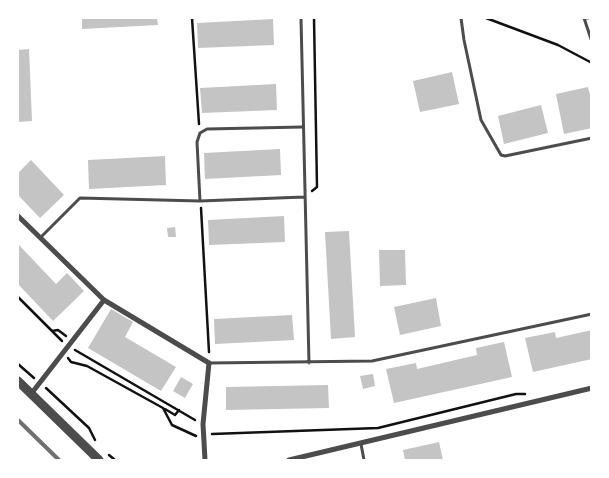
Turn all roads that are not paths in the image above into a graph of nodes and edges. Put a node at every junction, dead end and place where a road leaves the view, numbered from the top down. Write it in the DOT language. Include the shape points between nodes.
graph roads {
  1 [pos="301,18"];
  2 [pos="461,18"];
  3 [pos="588,18"];
  4 [pos="592,42"];
  5 [pos="302,128"];
  6 [pos="592,138"];
  7 [pos="304,197"];
  8 [pos="200,201"];
  9 [pos="18,216"];
  10 [pos="40,238"];
  11 [pos="104,300"];
  12 [pos="592,314"];
  13 [pos="309,362"];
  14 [pos="209,363"];
  15 [pos="18,381"];
  16 [pos="592,388"];
  17 [pos="31,394"];
  18 [pos="361,444"];
  19 [pos="99,460"];
  20 [pos="205,460"];
  21 [pos="289,460"];
  22 [pos="364,460"];
  1 -- 5 [label="lane"];
  2 -- 6 [label="lane" via="480,120 501,154 505,156"];
  3 -- 4 [label="lane" via="584,18"];
  5 -- 7 [label="lane"];
  5 -- 8 [label="lane" via="207,129 200,133 197,142"];
  7 -- 8 [label="lane"];
  7 -- 13 [label="lane"];
  8 -- 10 [label="lane" via="80,198"];
  9 -- 10 [label="street"];
  10 -- 11 [label="street"];
  11 -- 14 [label="street"];
  11 -- 17 [label="street"];
  12 -- 13 [label="lane" via="372,361"];
  13 -- 14 [label="lane"];
  14 -- 20 [label="street"];
  15 -- 17 [label="street"];
  16 -- 18 [label="street"];
  17 -- 19 [label="street"];
  18 -- 21 [label="street"];
  18 -- 22 [label="lane"];
}
